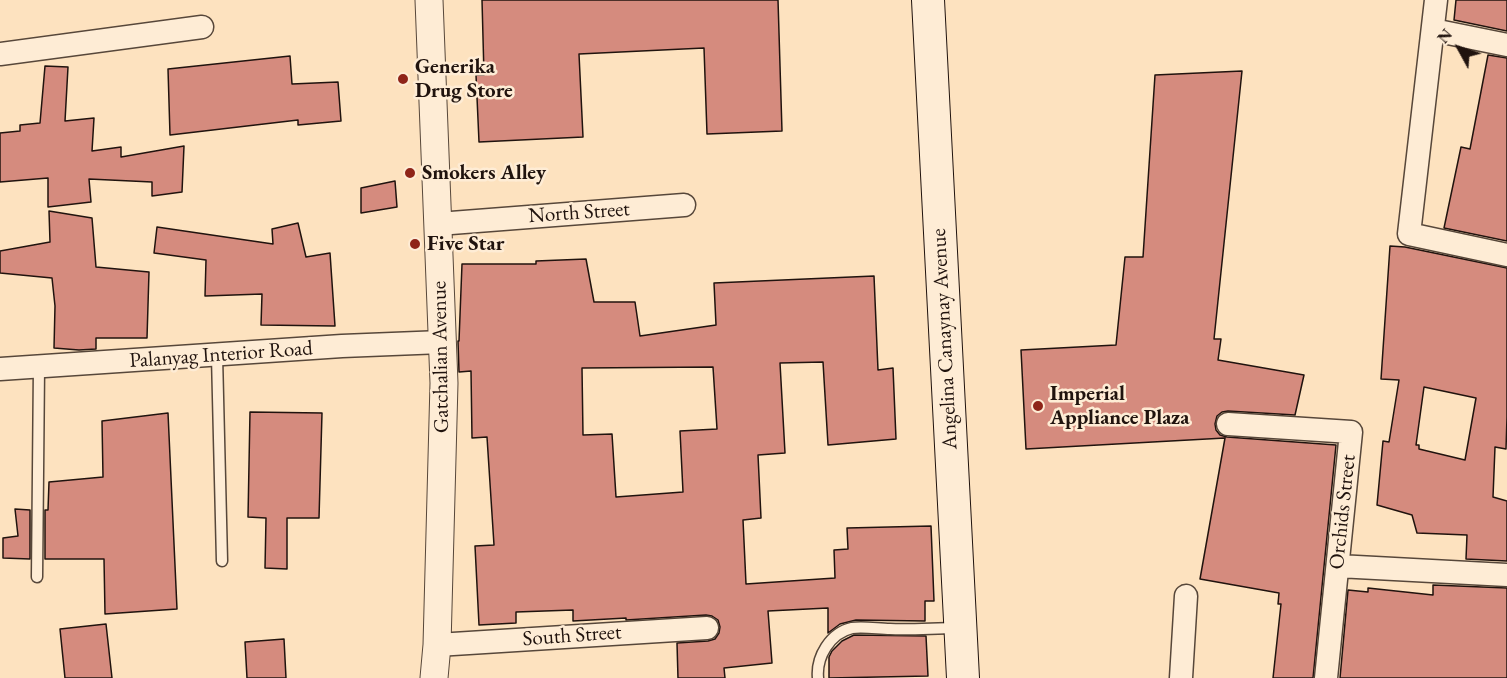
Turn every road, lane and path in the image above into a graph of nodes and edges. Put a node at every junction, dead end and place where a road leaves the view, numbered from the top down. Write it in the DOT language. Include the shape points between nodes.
graph roads {
  1 [pos="429,0"];
  2 [pos="928,0"];
  3 [pos="1436,0"];
  4 [pos="202,27"];
  5 [pos="1433,30"];
  6 [pos="1507,45"];
  7 [pos="0,54"];
  8 [pos="684,205"];
  9 [pos="438,224"];
  10 [pos="1507,255"];
  11 [pos="442,342"];
  12 [pos="217,356"];
  13 [pos="39,367"];
  14 [pos="0,369"];
  15 [pos="1228,424"];
  16 [pos="222,561"];
  17 [pos="1338,566"];
  18 [pos="1507,575"];
  19 [pos="37,577"];
  20 [pos="1186,596"];
  21 [pos="707,628"];
  22 [pos="960,628"];
  23 [pos="437,645"];
  24 [pos="434,678"];
  25 [pos="818,678"];
  26 [pos="963,678"];
  27 [pos="1181,678"];
  28 [pos="1326,678"];
  1 -- 9 [label="street, Gatchalian Avenue"];
  2 -- 22 [label="main road, Angelina Canaynay Avenue"];
  3 -- 5 [label="street"];
  4 -- 7 [label="street"];
  5 -- 6 [label="street"];
  5 -- 10 [label="street" via="1409,234"];
  8 -- 9 [label="street, North Street"];
  9 -- 11 [label="street, Gatchalian Avenue"];
  11 -- 12 [label="street, Palanyag Interior Road"];
  11 -- 23 [label="street, Gatchalian Avenue"];
  12 -- 13 [label="street, Palanyag Interior Road"];
  12 -- 16 [label="lane"];
  13 -- 14 [label="street, Palanyag Interior Road"];
  13 -- 19 [label="lane"];
  15 -- 17 [label="street, Orchids Street" via="1352,432"];
  17 -- 18 [label="street"];
  17 -- 28 [label="street, Orchids Street"];
  20 -- 27 [label="street"];
  21 -- 23 [label="street, South Street"];
  22 -- 25 [label="lane" via="852,628 837,635 821,653"];
  22 -- 26 [label="main road, Angelina Canaynay Avenue"];
  23 -- 24 [label="street, Gatchalian Avenue"];
}
